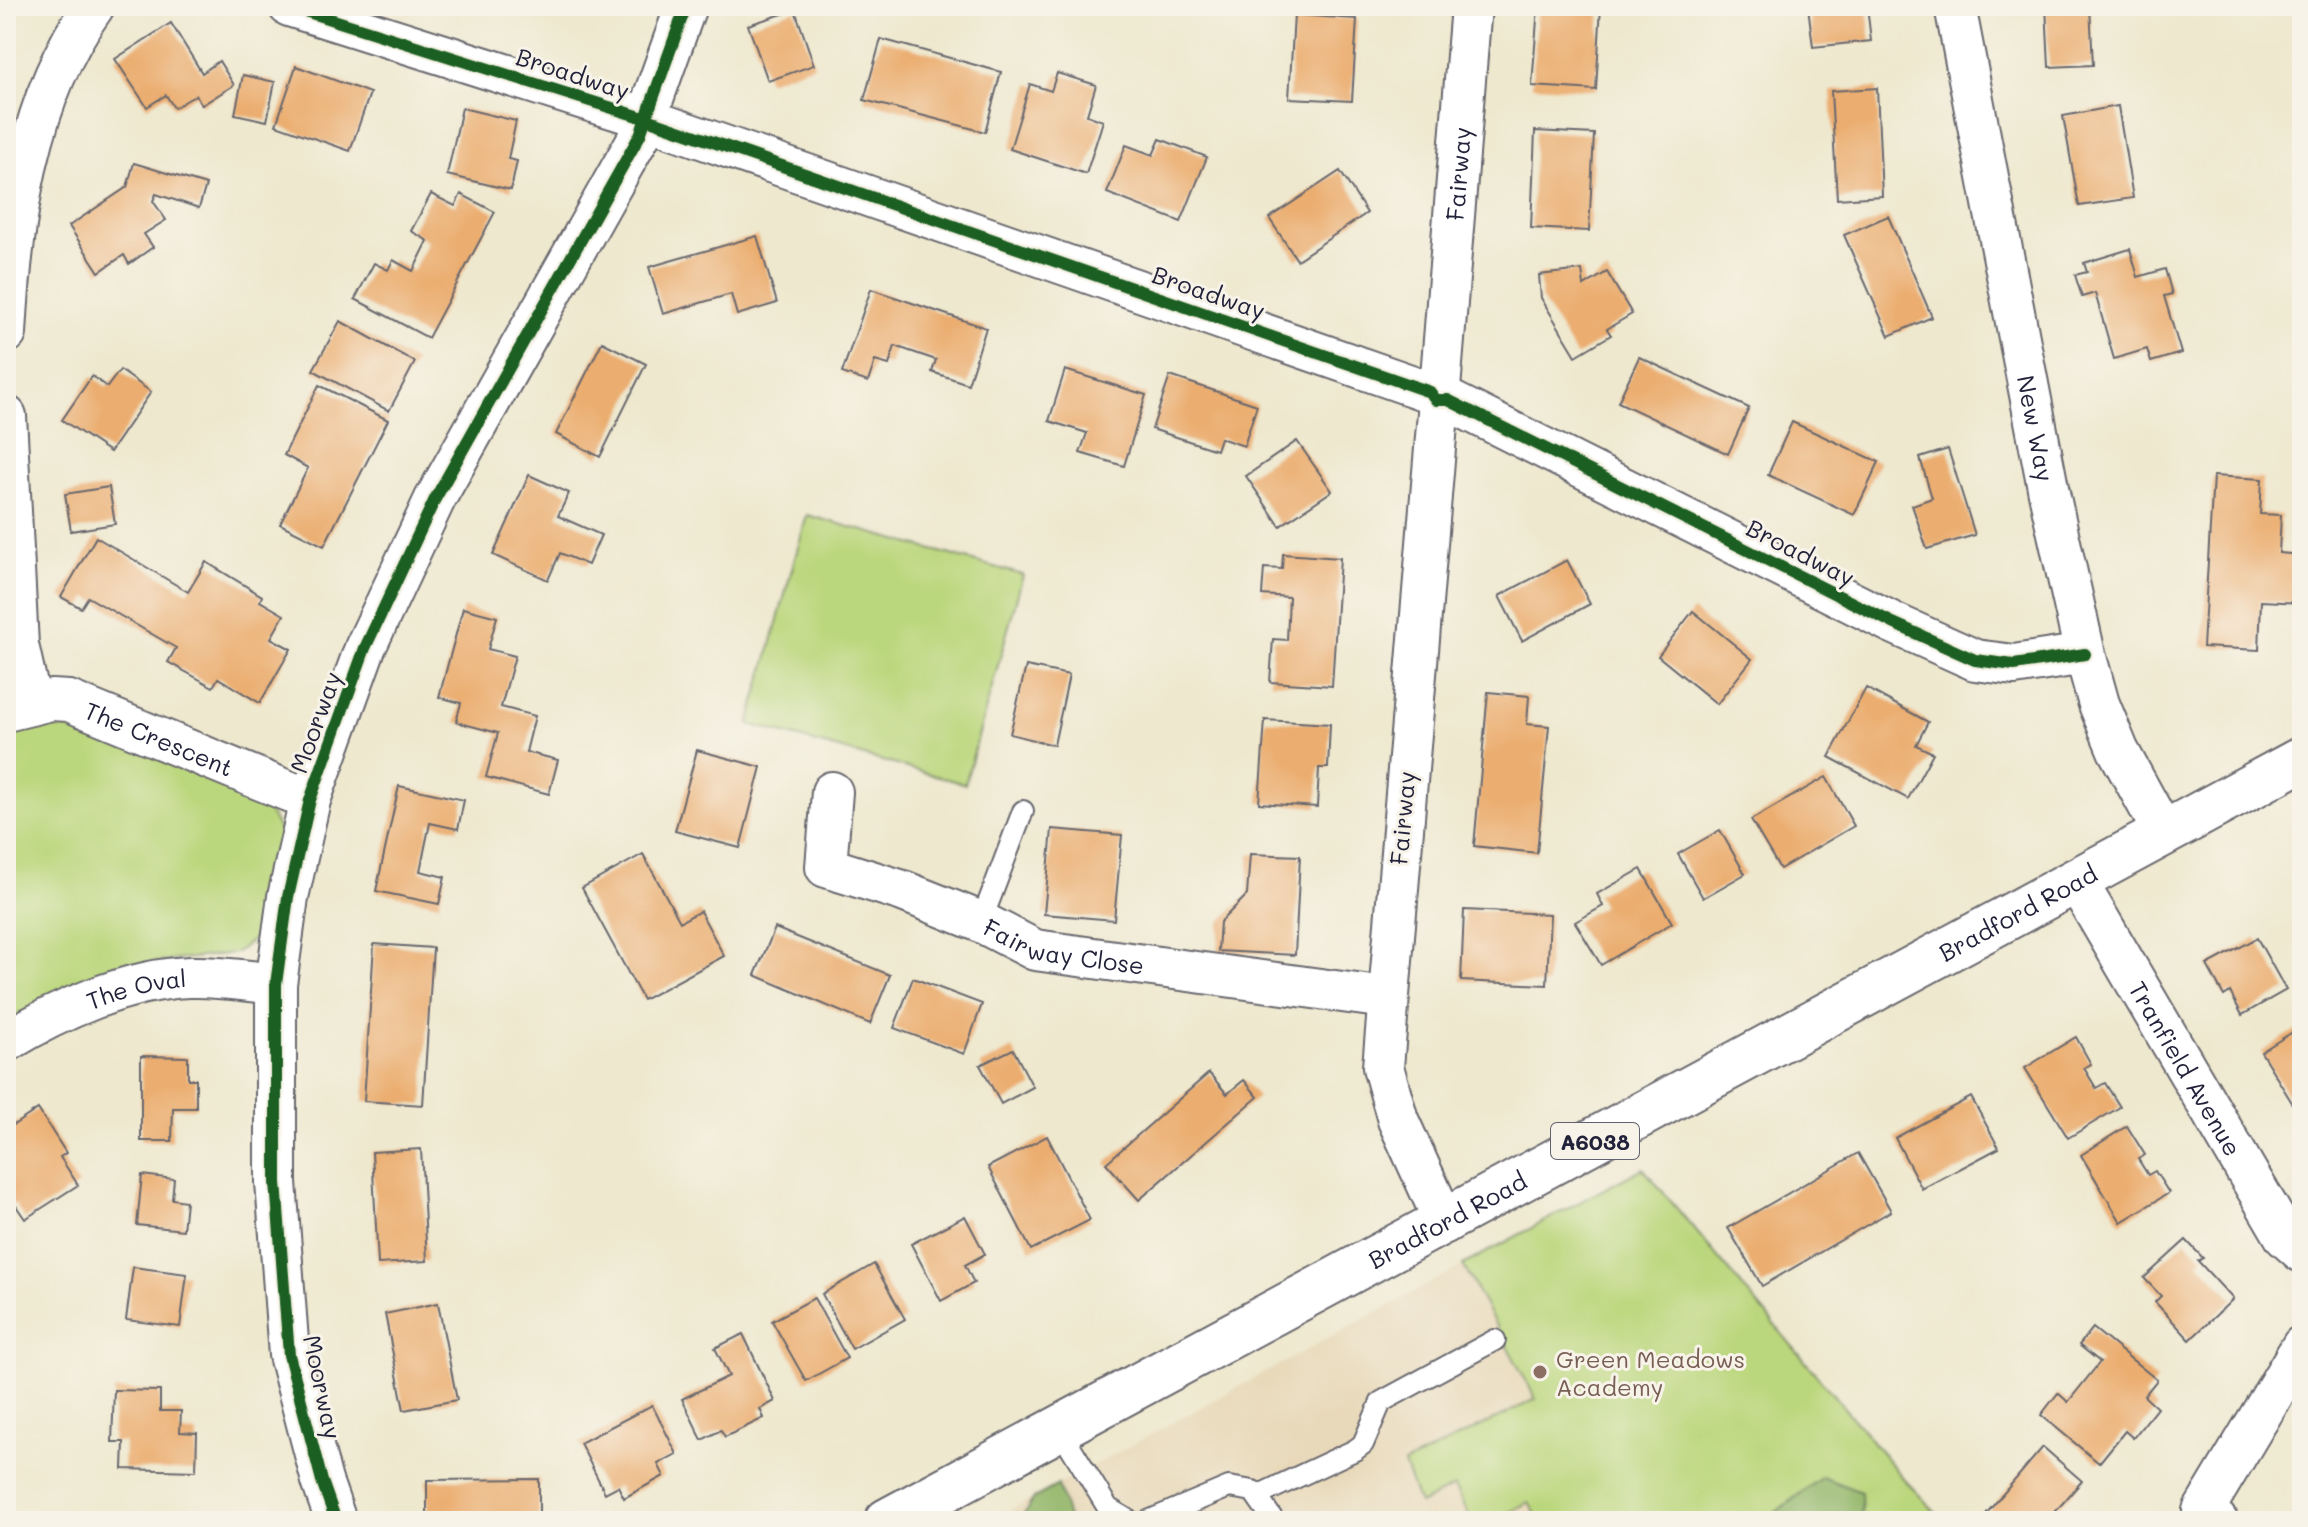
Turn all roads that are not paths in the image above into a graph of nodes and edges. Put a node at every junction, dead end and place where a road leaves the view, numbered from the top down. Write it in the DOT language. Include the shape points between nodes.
graph roads {
  1 [pos="94,6"];
  2 [pos="289,6"];
  3 [pos="686,6"];
  4 [pos="1471,6"];
  5 [pos="1955,6"];
  6 [pos="647,119"];
  7 [pos="6,333"];
  8 [pos="1439,395"];
  9 [pos="6,416"];
  10 [pos="2085,654"];
  11 [pos="18,707"];
  12 [pos="2302,759"];
  13 [pos="832,792"];
  14 [pos="310,800"];
  15 [pos="1023,811"];
  16 [pos="2164,834"];
  17 [pos="2076,880"];
  18 [pos="981,922"];
  19 [pos="276,984"];
  20 [pos="1386,998"];
  21 [pos="6,1042"];
  22 [pos="1445,1223"];
  23 [pos="2302,1252"];
  24 [pos="1495,1340"];
  25 [pos="2302,1346"];
  26 [pos="1059,1428"];
  27 [pos="1257,1496"];
  28 [pos="2210,1516"];
  29 [pos="336,1521"];
  30 [pos="887,1521"];
  31 [pos="1130,1521"];
  32 [pos="1148,1521"];
  33 [pos="1274,1521"];
  1 -- 7 [label="street" via="70,42 32,141"];
  2 -- 6 [label="street, Broadway"];
  3 -- 6 [label="street, Moorway"];
  4 -- 8 [label="street, Fairway"];
  5 -- 10 [label="street, New Way"];
  6 -- 8 [label="street, Broadway"];
  6 -- 14 [label="street, Moorway" via="435,499 365,648"];
  8 -- 10 [label="street, Broadway" via="1975,660 2014,665"];
  8 -- 20 [label="street, Fairway"];
  9 -- 11 [label="street"];
  10 -- 16 [label="street, New Way" via="2118,750"];
  11 -- 14 [label="street, The Crescent" via="69,701 92,708"];
  12 -- 16 [label="main road, Bradford Road / A6038"];
  13 -- 18 [label="street, Fairway Close" via="826,867"];
  14 -- 19 [label="street, Moorway" via="288,897"];
  15 -- 18 [label="lane"];
  16 -- 17 [label="main road, Bradford Road / A6038"];
  17 -- 22 [label="main road, Bradford Road / A6038"];
  17 -- 23 [label="street, Tranfield Avenue" via="2285,1237"];
  18 -- 20 [label="street, Fairway Close" via="1035,950"];
  19 -- 21 [label="street, The Oval" via="191,977 156,981 101,997"];
  19 -- 29 [label="street, Moorway" via="276,1182 289,1355"];
  20 -- 22 [label="street, Fairway" via="1383,1067 1398,1120"];
  22 -- 26 [label="main road, Bradford Road / A6038"];
  24 -- 27 [label="lane" via="1381,1402 1363,1444 1355,1450"];
  25 -- 28 [label="street"];
  26 -- 30 [label="main road, Bradford Road / A6038"];
  26 -- 31 [label="lane" via="1108,1508"];
  27 -- 32 [label="lane" via="1243,1487 1229,1487"];
  27 -- 33 [label="lane"];
}
